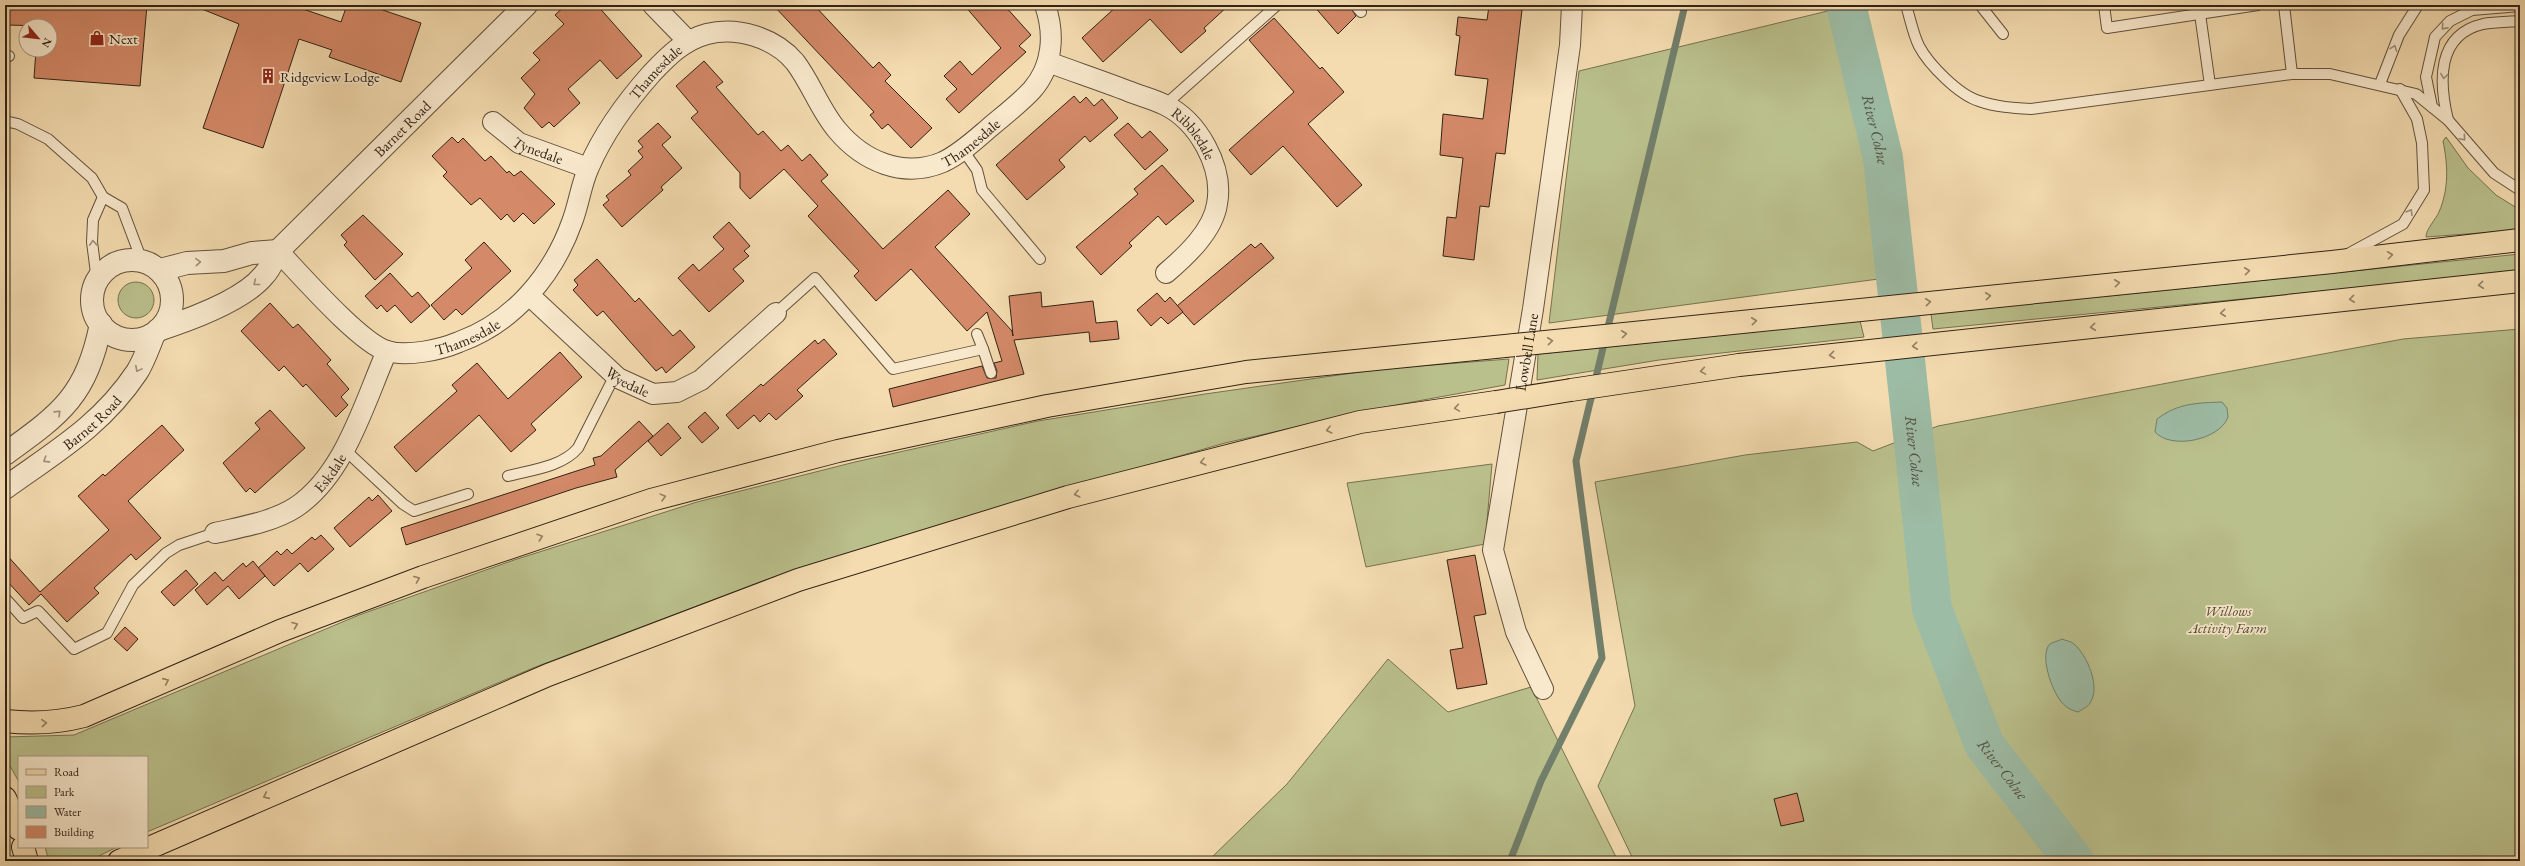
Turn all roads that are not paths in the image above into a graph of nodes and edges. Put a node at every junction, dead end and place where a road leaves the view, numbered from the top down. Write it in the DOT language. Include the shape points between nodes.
graph roads {
  1 [pos="526,5"];
  2 [pos="653,5"];
  3 [pos="1044,5"];
  4 [pos="1277,5"];
  5 [pos="1572,5"];
  6 [pos="1906,5"];
  7 [pos="1980,5"];
  8 [pos="2104,5"];
  9 [pos="2258,5"];
  10 [pos="2284,5"];
  11 [pos="2418,5"];
  12 [pos="2520,6"];
  13 [pos="2200,14"];
  14 [pos="2520,21"];
  15 [pos="2003,34"];
  16 [pos="687,40"];
  17 [pos="1048,62"];
  18 [pos="2292,74"];
  19 [pos="2380,84"];
  20 [pos="2210,85"];
  21 [pos="2400,89"];
  22 [pos="1166,105"];
  23 [pos="2432,107"];
  24 [pos="2448,120"];
  25 [pos="5,121"];
  26 [pos="493,122"];
  27 [pos="963,150"];
  28 [pos="588,168"];
  29 [pos="2520,190"];
  30 [pos="103,197"];
  31 [pos="2520,240"];
  32 [pos="278,251"];
  33 [pos="1040,259"];
  34 [pos="2332,262"];
  35 [pos="151,266"];
  36 [pos="1166,273"];
  37 [pos="97,281"];
  38 [pos="2520,281"];
  39 [pos="529,296"];
  40 [pos="776,313"];
  41 [pos="101,324"];
  42 [pos="156,332"];
  43 [pos="977,334"];
  44 [pos="983,348"];
  45 [pos="387,351"];
  46 [pos="991,373"];
  47 [pos="614,375"];
  48 [pos="344,449"];
  49 [pos="5,454"];
  50 [pos="508,476"];
  51 [pos="5,488"];
  52 [pos="468,494"];
  53 [pos="215,533"];
  54 [pos="5,598"];
  55 [pos="1543,689"];
  56 [pos="5,721"];
  57 [pos="5,798"];
  58 [pos="18,827"];
  59 [pos="23,848"];
  60 [pos="26,861"];
  61 [pos="119,861"];
  1 -- 32 [label="street, Barnet Road"];
  2 -- 16 [label="street"];
  3 -- 17 [label="street, Thamesdale" via="1050,22"];
  4 -- 22 [label="lane"];
  5 -- 55 [label="street, Lowbell Lane" via="1570,45 1533,309 1493,550 1516,632"];
  6 -- 20 [label="lane" via="1919,46 1935,68 1955,86 1978,101 2005,108 2031,109"];
  7 -- 15 [label="lane"];
  8 -- 13 [label="lane" via="2107,28"];
  9 -- 13 [label="lane"];
  10 -- 18 [label="lane"];
  19 -- 11 [label="lane, one-way" via="2399,35"];
  12 -- 23 [label="lane, one-way" via="2472,10 2450,21 2435,37 2426,77"];
  13 -- 20 [label="lane"];
  14 -- 24 [label="lane, one-way" via="2483,24 2460,34 2448,48 2441,92"];
  16 -- 27 [label="street, Thamesdale" via="710,33 727,32 761,38 778,47 794,61 836,129 862,154 885,165 905,169 926,167 944,161"];
  16 -- 28 [label="street, Thamesdale" via="637,89 612,124"];
  17 -- 22 [label="street, Ribbledale"];
  17 -- 27 [label="street, Thamesdale" via="1038,82 1026,97"];
  18 -- 19 [label="lane" via="2330,74"];
  18 -- 20 [label="lane"];
  19 -- 21 [label="lane"];
  21 -- 23 [label="lane" via="2416,94"];
  34 -- 21 [label="lane, one-way" via="2403,224 2424,190 2422,143 2417,119"];
  22 -- 36 [label="street, Ribbledale" via="1186,120 1200,136 1210,155 1218,185 1217,204 1207,228 1184,257"];
  23 -- 24 [label="lane"];
  24 -- 29 [label="lane, one-way" via="2494,173"];
  25 -- 30 [label="lane" via="18,124 48,139 92,178"];
  26 -- 28 [label="street, Tynedale" via="519,143"];
  27 -- 33 [label="lane" via="977,170 982,190"];
  28 -- 39 [label="street, Thamesdale" via="565,242 553,266"];
  30 -- 35 [label="lane" via="122,208"];
  37 -- 30 [label="lane, one-way" via="92,242 93,220"];
  34 -- 31 [label="main road, one-way"];
  35 -- 32 [label="street, one-way" via="224,261 252,253"];
  32 -- 42 [label="street, Barnet Road, one-way" via="264,276 249,288 213,309"];
  32 -- 45 [label="street, Thamesdale" via="364,338"];
  56 -- 34 [label="main road, one-way, bridge" via="62,722 84,716 280,631 423,577 651,500 838,451 1046,406 1246,372"];
  35 -- 37 [label="street" via="129,260 116,263"];
  35 -- 42 [label="street" via="168,281 172,294 172,307 167,320"];
  37 -- 41 [label="street" via="92,303"];
  38 -- 61 [label="main road, one-way, bridge" via="1739,365 1360,422 1068,497 798,580 548,674"];
  39 -- 45 [label="street, Thamesdale" via="499,322 475,336 444,348 418,352"];
  39 -- 47 [label="street, Wyedale"];
  40 -- 44 [label="lane" via="815,278 892,369"];
  40 -- 47 [label="street, Wyedale" via="701,380 676,392 653,394"];
  41 -- 42 [label="street" via="109,332 126,339 143,338"];
  49 -- 41 [label="street, Barnet Road, one-way" via="59,413 75,394 92,360"];
  42 -- 51 [label="street, Barnet Road, one-way" via="138,371 94,423 63,449"];
  43 -- 44 [label="lane"];
  44 -- 46 [label="lane"];
  45 -- 48 [label="street, Eskdale"];
  47 -- 50 [label="lane" via="572,455 562,461"];
  48 -- 52 [label="lane" via="403,504 414,511"];
  48 -- 53 [label="street, Eskdale" via="316,492 294,508 256,523"];
  53 -- 54 [label="lane" via="179,545 166,553 133,585 107,633 74,649 38,611 23,618"];
  57 -- 58 [label="main road"];
  59 -- 60 [label="main road"];
}
